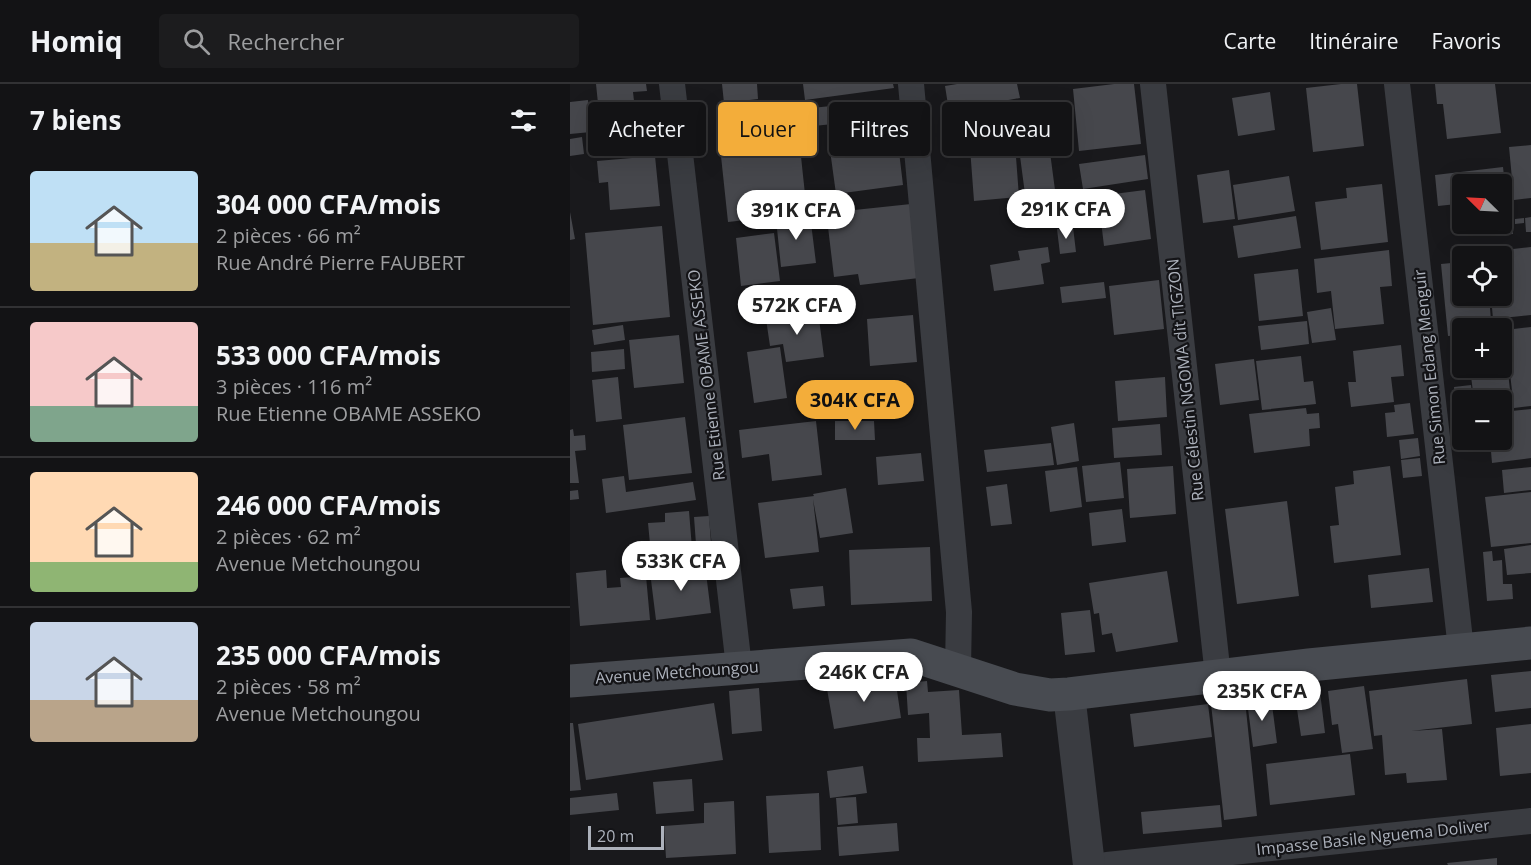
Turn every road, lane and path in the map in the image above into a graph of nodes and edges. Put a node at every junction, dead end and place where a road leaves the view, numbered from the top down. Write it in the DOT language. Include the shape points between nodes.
graph roads {
  1 [pos="672,84"];
  2 [pos="911,84"];
  3 [pos="1153,84"];
  4 [pos="1397,84"];
  5 [pos="1531,643"];
  6 [pos="1461,649"];
  7 [pos="739,667"];
  8 [pos="958,669"];
  9 [pos="1218,676"];
  10 [pos="570,681"];
  11 [pos="1069,694"];
  12 [pos="1531,821"];
  13 [pos="1089,865"];
  14 [pos="1107,865"];
  1 -- 7 [label="street, Rue Etienne OBAME ASSEKO"];
  2 -- 8 [label="street" via="959,612"];
  3 -- 9 [label="street, Rue Célestin NGOMA dit TIGZON"];
  4 -- 6 [label="street, Rue Simon Edang Menguir"];
  5 -- 6 [label="main road, Avenue Metchoungou"];
  6 -- 9 [label="main road, Avenue Metchoungou"];
  7 -- 8 [label="main road, Avenue Metchoungou" via="910,655"];
  7 -- 10 [label="main road, Avenue Metchoungou"];
  8 -- 11 [label="main road, Avenue Metchoungou" via="1015,689"];
  9 -- 11 [label="main road, Avenue Metchoungou"];
  11 -- 13 [label="street"];
  12 -- 14 [label="street, Impasse Basile Nguema Doliver"];
}
